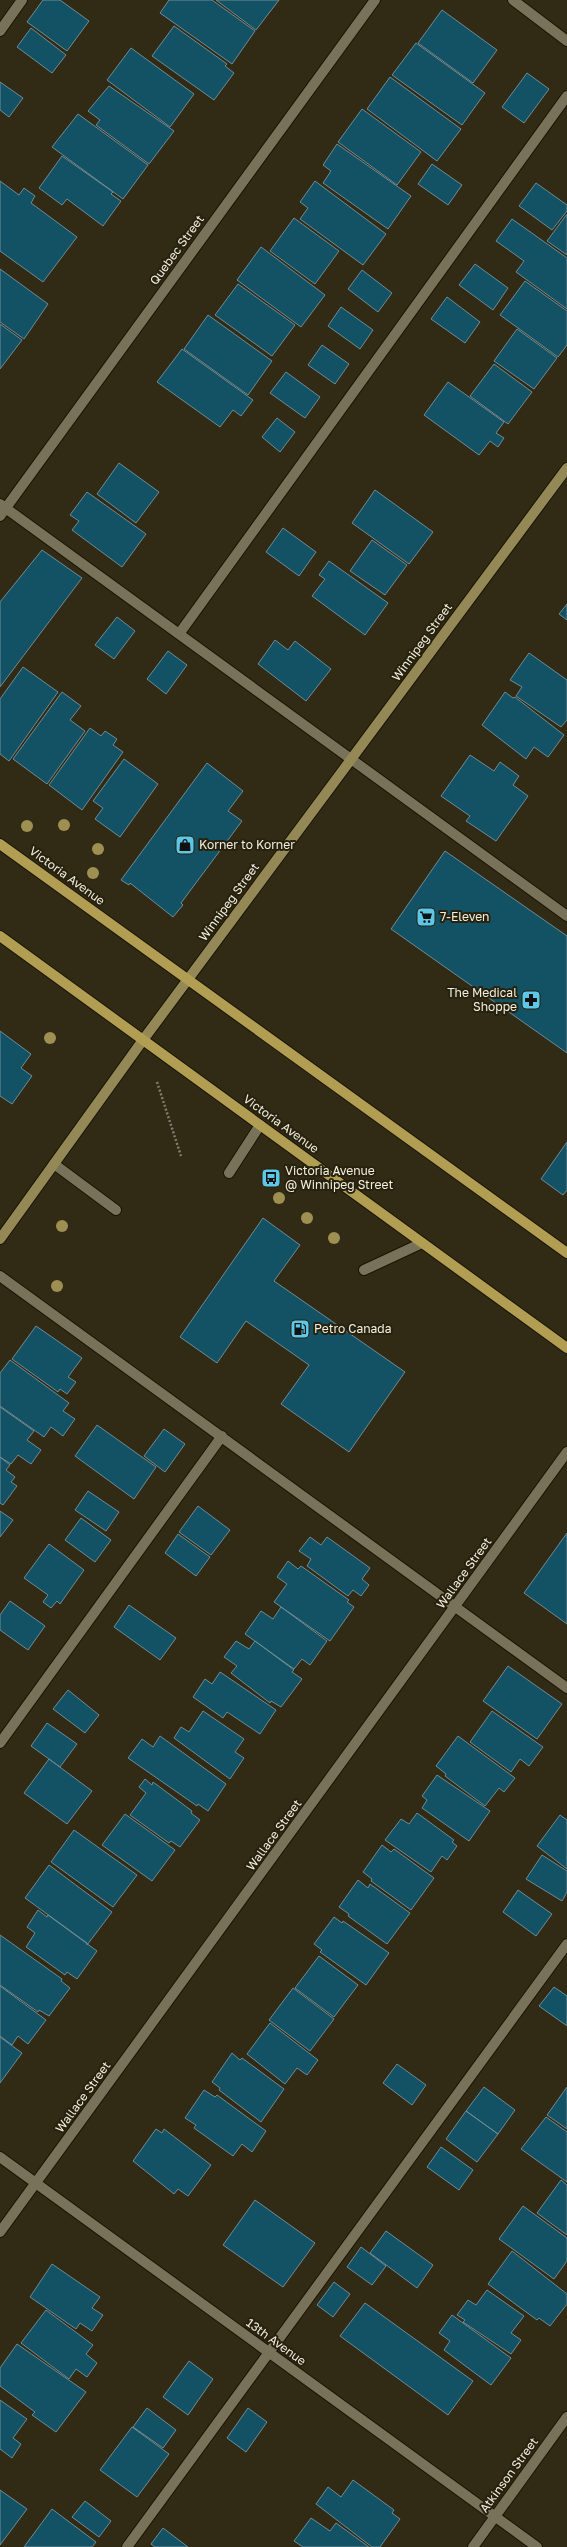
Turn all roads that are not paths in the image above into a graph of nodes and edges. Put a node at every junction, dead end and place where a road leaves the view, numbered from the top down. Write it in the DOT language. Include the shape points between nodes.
graph roads {
  1 [pos="22,0"];
  2 [pos="375,0"];
  3 [pos="513,0"];
  4 [pos="0,31"];
  5 [pos="567,41"];
  6 [pos="567,96"];
  7 [pos="567,468"];
  8 [pos="2,509"];
  9 [pos="179,634"];
  10 [pos="352,759"];
  11 [pos="0,844"];
  12 [pos="567,916"];
  13 [pos="0,936"];
  14 [pos="188,980"];
  15 [pos="143,1040"];
  16 [pos="260,1125"];
  17 [pos="54,1164"];
  18 [pos="229,1173"];
  19 [pos="116,1210"];
  20 [pos="0,1239"];
  21 [pos="422,1242"];
  22 [pos="567,1253"];
  23 [pos="364,1270"];
  24 [pos="0,1276"];
  25 [pos="567,1348"];
  26 [pos="222,1436"];
  27 [pos="567,1452"];
  28 [pos="456,1607"];
  29 [pos="567,1688"];
  30 [pos="0,1743"];
  31 [pos="567,1944"];
  32 [pos="0,2157"];
  33 [pos="36,2183"];
  34 [pos="0,2232"];
  35 [pos="269,2353"];
  36 [pos="567,2417"];
  37 [pos="495,2517"];
  38 [pos="127,2547"];
  39 [pos="472,2547"];
  40 [pos="537,2547"];
  1 -- 4 [label="street"];
  2 -- 8 [label="street, Quebec Street"];
  3 -- 5 [label="street"];
  6 -- 9 [label="street"];
  7 -- 10 [label="main road, Winnipeg Street"];
  8 -- 9 [label="street"];
  9 -- 10 [label="street"];
  10 -- 12 [label="street"];
  10 -- 14 [label="main road, Winnipeg Street"];
  11 -- 14 [label="main road, Victoria Avenue"];
  13 -- 15 [label="main road, Victoria Avenue"];
  14 -- 15 [label="main road, Winnipeg Street"];
  14 -- 22 [label="main road, Victoria Avenue"];
  15 -- 16 [label="main road, Victoria Avenue"];
  15 -- 17 [label="main road, Winnipeg Street"];
  16 -- 18 [label="street"];
  16 -- 21 [label="main road, Victoria Avenue"];
  17 -- 19 [label="street"];
  17 -- 20 [label="main road, Winnipeg Street"];
  21 -- 23 [label="street"];
  21 -- 25 [label="main road, Victoria Avenue"];
  24 -- 26 [label="street"];
  26 -- 28 [label="street"];
  26 -- 30 [label="street"];
  27 -- 28 [label="street, Wallace Street"];
  28 -- 29 [label="street"];
  28 -- 33 [label="street, Wallace Street"];
  31 -- 35 [label="street"];
  32 -- 33 [label="street, 13th Avenue"];
  33 -- 34 [label="street, Wallace Street"];
  33 -- 35 [label="street, 13th Avenue"];
  35 -- 37 [label="street, 13th Avenue"];
  35 -- 38 [label="street"];
  36 -- 37 [label="street, Atkinson Street"];
  37 -- 39 [label="street, Atkinson Street"];
  37 -- 40 [label="street, 13th Avenue"];
}
